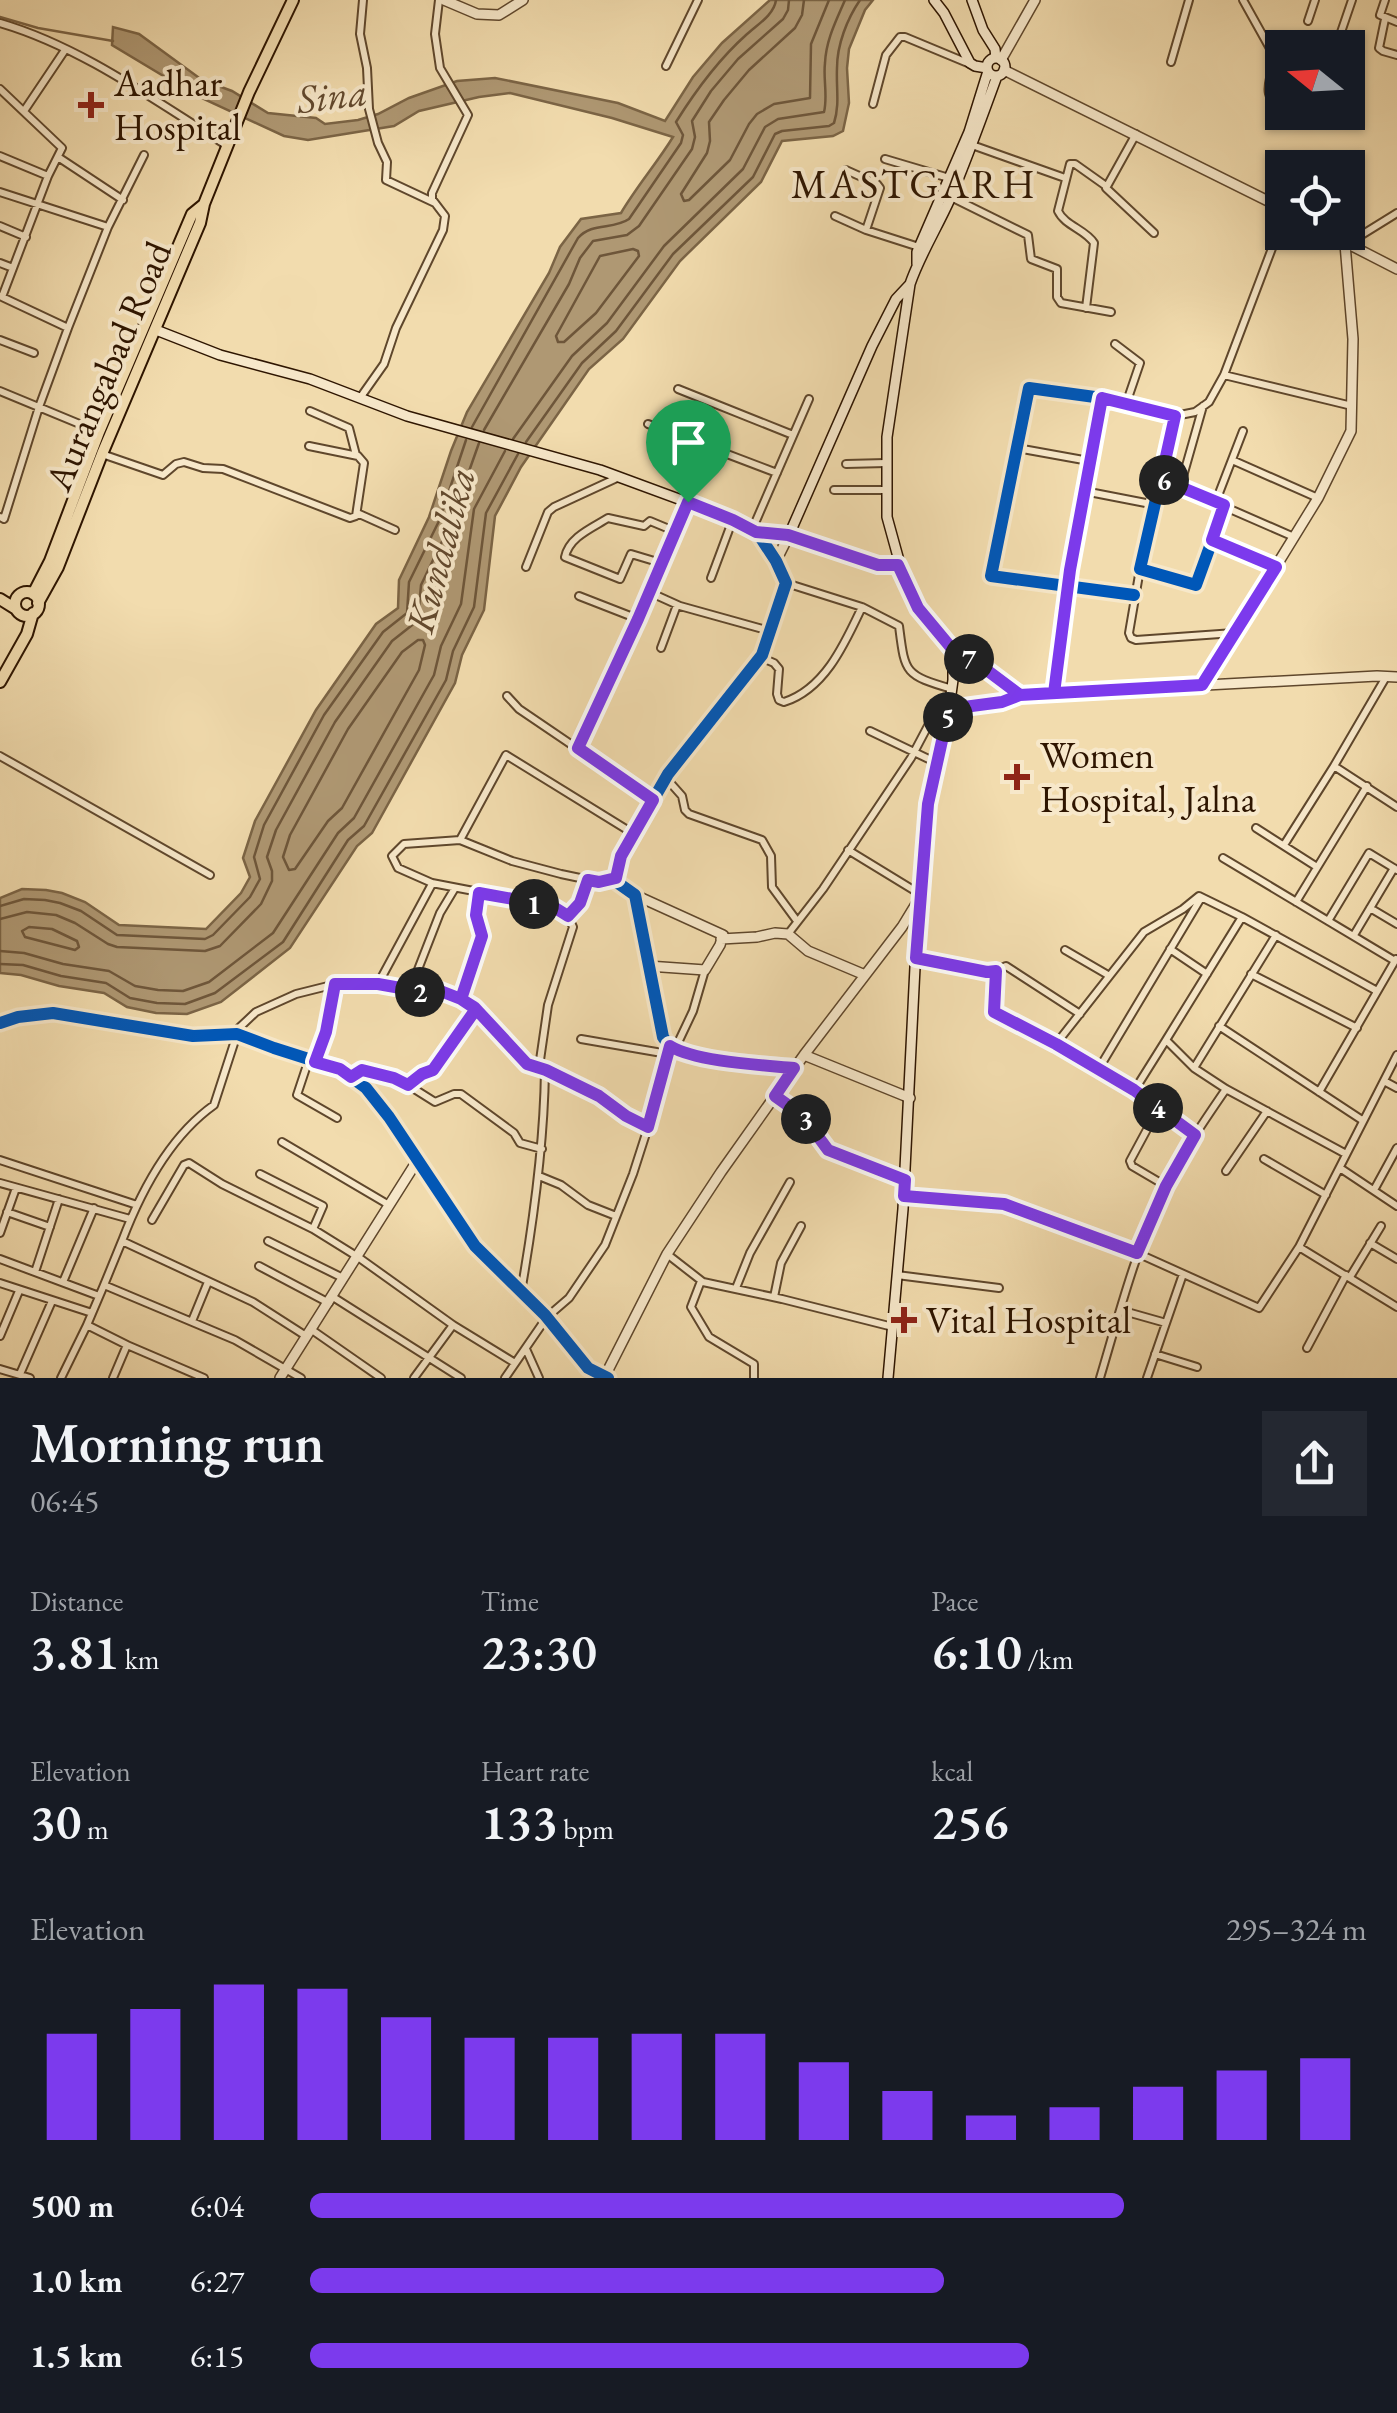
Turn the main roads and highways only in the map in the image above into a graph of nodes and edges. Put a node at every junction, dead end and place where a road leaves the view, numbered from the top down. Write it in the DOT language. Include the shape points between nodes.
graph roads {
  1 [pos="293,0"];
  2 [pos="204,204"];
  3 [pos="104,434"];
  4 [pos="0,599"];
  5 [pos="29,607"];
  6 [pos="0,682"];
  1 -- 2 [label="main road, Aurangabad Road"];
  2 -- 3 [label="main road, Aurangabad Road" via="156,330"];
  2 -- 3 [label="main road, Aurangabad Road" via="192,214"];
  3 -- 5 [label="main road, Aurangabad Road"];
  3 -- 5 [label="main road, Aurangabad Road" via="58,567"];
  4 -- 5 [label="main road"];
  4 -- 5 [label="main road" via="19,595 16,602"];
  5 -- 6 [label="main road, Aurangabad Road" via="27,634"];
}
